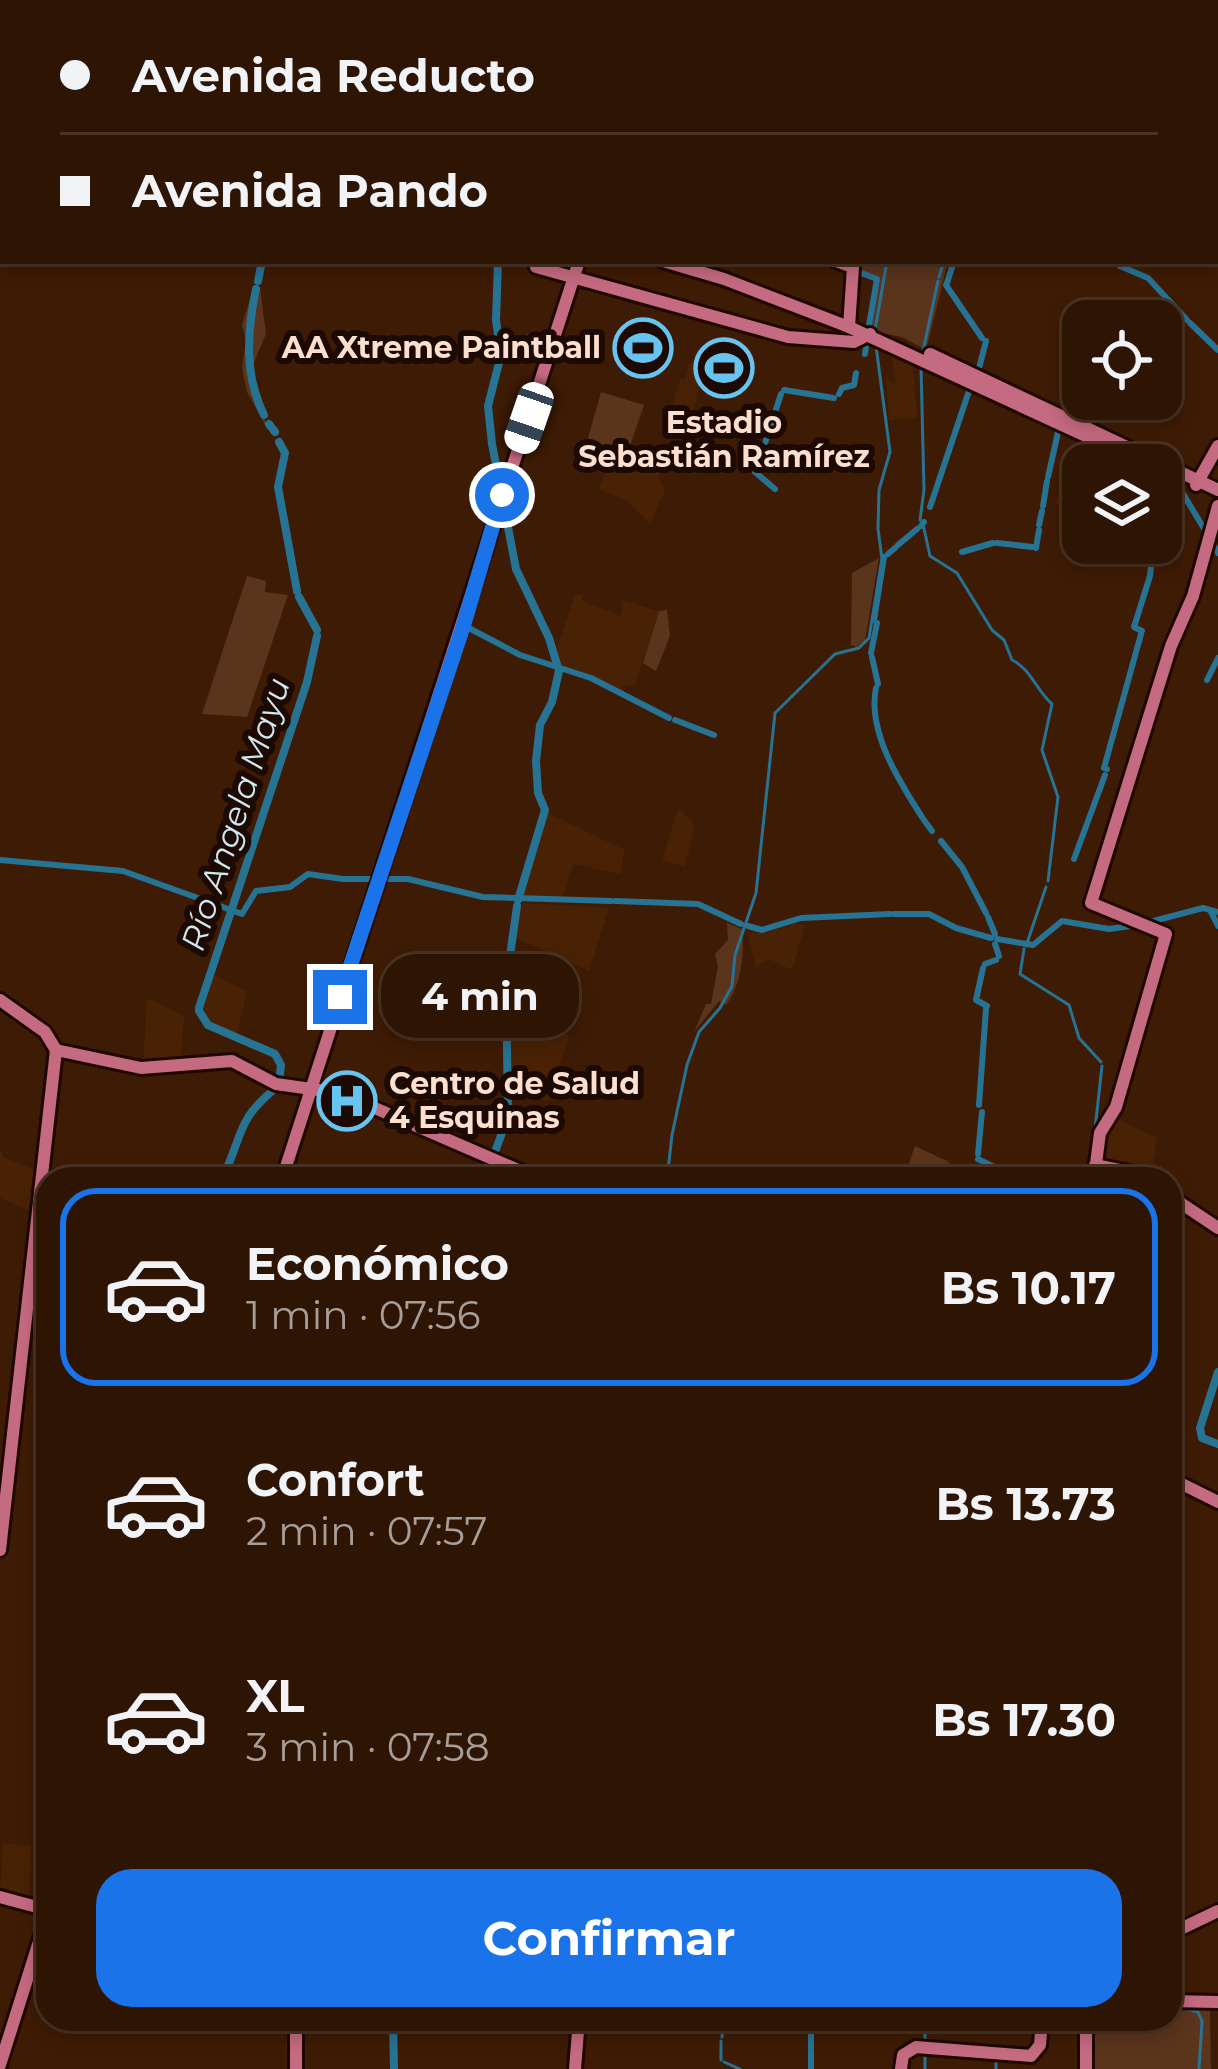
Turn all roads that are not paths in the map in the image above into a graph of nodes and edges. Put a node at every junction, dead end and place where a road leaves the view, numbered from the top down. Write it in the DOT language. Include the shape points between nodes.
graph roads {
  1 [pos="536,264"];
  2 [pos="578,264"];
  3 [pos="673,264"];
  4 [pos="844,264"];
  5 [pos="574,279"];
  6 [pos="869,334"];
  7 [pos="922,355"];
  8 [pos="1102,444"];
  9 [pos="1218,446"];
  10 [pos="1182,478"];
  11 [pos="1197,483"];
  12 [pos="1218,492"];
  13 [pos="1218,506"];
  14 [pos="0,1000"];
  15 [pos="56,1051"];
  16 [pos="311,1086"];
  17 [pos="43,1167"];
  18 [pos="286,1167"];
  19 [pos="509,1167"];
  20 [pos="1096,1167"];
  21 [pos="1182,1204"];
  22 [pos="1218,1228"];
  23 [pos="36,1229"];
  24 [pos="1182,1484"];
  25 [pos="1218,1502"];
  26 [pos="0,1550"];
  27 [pos="0,1897"];
  28 [pos="36,1908"];
  29 [pos="1218,1914"];
  30 [pos="1182,1931"];
  31 [pos="36,1949"];
  32 [pos="1182,2003"];
  33 [pos="1218,2004"];
  34 [pos="298,2031"];
  35 [pos="578,2031"];
  36 [pos="1042,2031"];
  37 [pos="1086,2031"];
  38 [pos="0,2065"];
  39 [pos="297,2069"];
  40 [pos="575,2069"];
  41 [pos="903,2069"];
  42 [pos="1086,2069"];
  1 -- 5 [label="main road"];
  2 -- 5 [label="main road"];
  3 -- 6 [label="main road"];
  4 -- 6 [label="main road" via="853,267"];
  5 -- 6 [label="main road" via="788,337 854,342"];
  5 -- 16 [label="main road"];
  6 -- 7 [label="main road"];
  7 -- 8 [label="main road"];
  7 -- 11 [label="main road"];
  9 -- 11 [label="main road"];
  10 -- 11 [label="main road"];
  11 -- 12 [label="main road"];
  13 -- 20 [label="main road" via="1091,903 1166,934"];
  14 -- 15 [label="main road" via="45,1031"];
  15 -- 16 [label="main road" via="142,1068 219,1059 281,1085"];
  15 -- 17 [label="main road"];
  16 -- 18 [label="main road"];
  16 -- 19 [label="main road"];
  21 -- 22 [label="main road"];
  23 -- 26 [label="main road"];
  24 -- 25 [label="main road"];
  27 -- 28 [label="main road"];
  29 -- 30 [label="main road"];
  31 -- 38 [label="main road"];
  32 -- 33 [label="main road"];
  34 -- 39 [label="main road"];
  35 -- 40 [label="main road"];
  36 -- 41 [label="main road" via="1031,2056 912,2047"];
  37 -- 42 [label="main road"];
}
